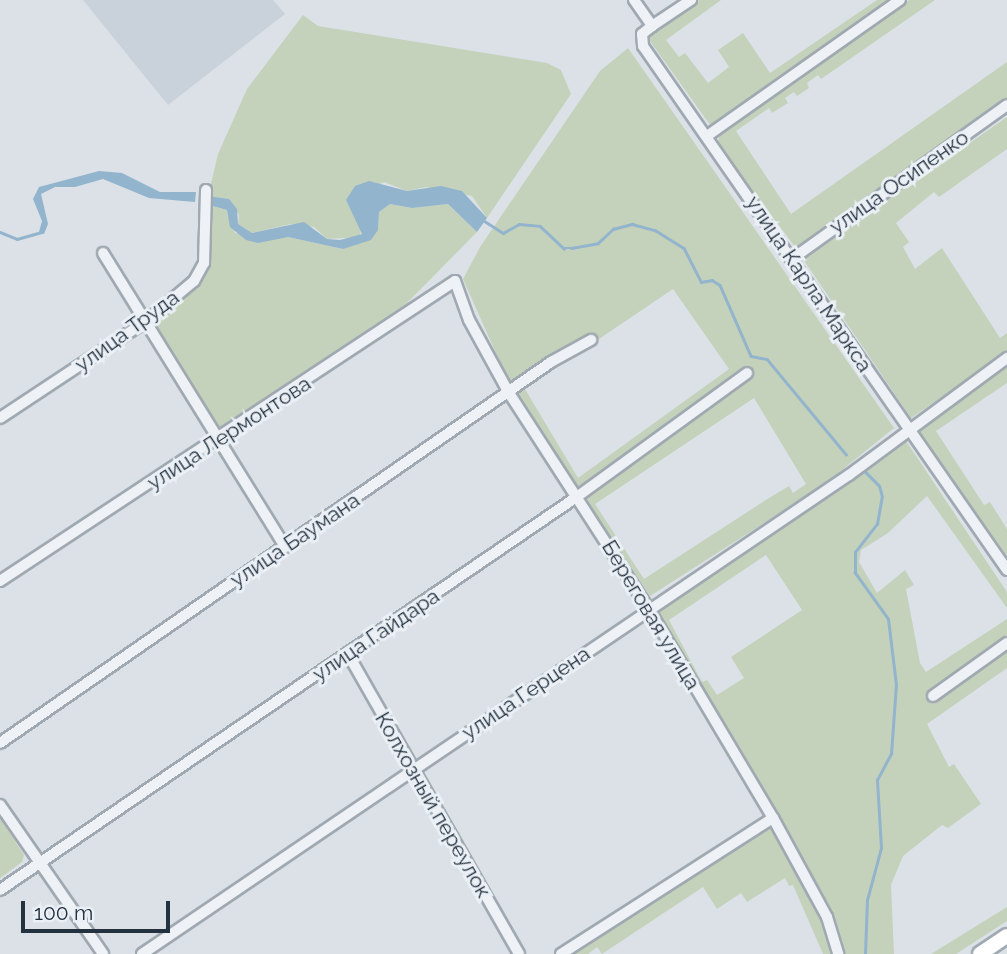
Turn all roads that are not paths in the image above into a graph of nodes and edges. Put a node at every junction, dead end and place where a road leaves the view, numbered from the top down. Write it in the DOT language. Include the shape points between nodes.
graph roads {
  1 [pos="634,0"];
  2 [pos="691,0"];
  3 [pos="900,0"];
  4 [pos="652,26"];
  5 [pos="1007,105"];
  6 [pos="707,136"];
  7 [pos="206,190"];
  8 [pos="103,253"];
  9 [pos="792,258"];
  10 [pos="455,281"];
  11 [pos="145,322"];
  12 [pos="592,340"];
  13 [pos="1007,358"];
  14 [pos="747,373"];
  15 [pos="509,393"];
  16 [pos="0,418"];
  17 [pos="908,428"];
  18 [pos="217,440"];
  19 [pos="578,496"];
  20 [pos="285,547"];
  21 [pos="1007,570"];
  22 [pos="0,581"];
  23 [pos="650,611"];
  24 [pos="1007,643"];
  25 [pos="348,654"];
  26 [pos="933,696"];
  27 [pos="0,743"];
  28 [pos="411,770"];
  29 [pos="0,805"];
  30 [pos="773,818"];
  31 [pos="40,863"];
  32 [pos="0,890"];
  33 [pos="1007,936"];
  34 [pos="103,954"];
  35 [pos="142,954"];
  36 [pos="519,954"];
  37 [pos="561,954"];
  38 [pos="838,954"];
  39 [pos="979,954"];
  1 -- 4 [label="street"];
  2 -- 4 [label="street"];
  3 -- 6 [label="street"];
  4 -- 6 [label="street, улица Карла Маркса" via="642,34 643,46"];
  5 -- 9 [label="street, улица Осипенко"];
  6 -- 9 [label="street, улица Карла Маркса"];
  7 -- 11 [label="street, улица Труда" via="204,263 194,281"];
  8 -- 11 [label="street"];
  9 -- 17 [label="street, улица Карла Маркса"];
  10 -- 15 [label="street, Береговая улица" via="469,320"];
  10 -- 18 [label="street, улица Лермонтова"];
  11 -- 16 [label="street, улица Труда"];
  11 -- 18 [label="street"];
  12 -- 15 [label="street, улица Баумана" via="551,362"];
  13 -- 17 [label="street, улица Герцена"];
  14 -- 19 [label="street, улица Гайдара"];
  15 -- 19 [label="street, Береговая улица"];
  15 -- 20 [label="street, улица Баумана"];
  17 -- 21 [label="street, улица Карла Маркса"];
  17 -- 23 [label="street, улица Герцена" via="849,475"];
  18 -- 20 [label="street"];
  18 -- 22 [label="street, улица Лермонтова"];
  19 -- 23 [label="street, Береговая улица"];
  19 -- 25 [label="street, улица Гайдара"];
  20 -- 27 [label="street, улица Баумана"];
  23 -- 28 [label="street, улица Герцена"];
  23 -- 30 [label="street, Береговая улица"];
  24 -- 26 [label="street"];
  25 -- 28 [label="street, Колхозный переулок"];
  25 -- 31 [label="street, улица Гайдара"];
  28 -- 35 [label="street, улица Герцена"];
  28 -- 36 [label="street, Колхозный переулок"];
  29 -- 31 [label="street"];
  30 -- 37 [label="street"];
  30 -- 38 [label="street, Береговая улица" via="827,917"];
  31 -- 32 [label="street, улица Гайдара"];
  31 -- 34 [label="street"];
  33 -- 39 [label="street"];
}
